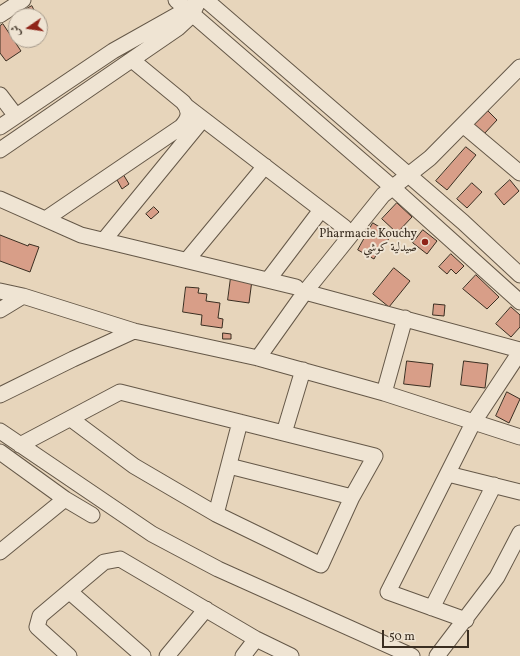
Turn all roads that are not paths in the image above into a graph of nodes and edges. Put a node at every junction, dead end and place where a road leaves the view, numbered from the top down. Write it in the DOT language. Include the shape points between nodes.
graph roads {
  1 [pos="23,0"];
  2 [pos="193,5"];
  3 [pos="0,15"];
  4 [pos="132,60"];
  5 [pos="518,74"];
  6 [pos="0,95"];
  7 [pos="186,106"];
  8 [pos="16,116"];
  9 [pos="203,119"];
  10 [pos="463,125"];
  11 [pos="0,127"];
  12 [pos="0,150"];
  13 [pos="264,166"];
  14 [pos="520,174"];
  15 [pos="409,176"];
  16 [pos="392,187"];
  17 [pos="0,199"];
  18 [pos="321,210"];
  19 [pos="47,218"];
  20 [pos="349,236"];
  21 [pos="104,240"];
  22 [pos="187,260"];
  23 [pos="520,275"];
  24 [pos="268,280"];
  25 [pos="301,290"];
  26 [pos="0,291"];
  27 [pos="23,296"];
  28 [pos="520,302"];
  29 [pos="0,310"];
  30 [pos="405,318"];
  31 [pos="134,331"];
  32 [pos="520,351"];
  33 [pos="258,358"];
  34 [pos="303,370"];
  35 [pos="384,393"];
  36 [pos="0,396"];
  37 [pos="71,419"];
  38 [pos="240,422"];
  39 [pos="473,423"];
  40 [pos="0,431"];
  41 [pos="284,433"];
  42 [pos="520,437"];
  43 [pos="20,445"];
  44 [pos="0,452"];
  45 [pos="229,466"];
  46 [pos="448,474"];
  47 [pos="494,486"];
  48 [pos="520,492"];
  49 [pos="352,497"];
  50 [pos="65,499"];
  51 [pos="216,514"];
  52 [pos="92,515"];
  53 [pos="520,533"];
  54 [pos="0,552"];
  55 [pos="70,592"];
  56 [pos="432,608"];
  57 [pos="206,610"];
  58 [pos="466,620"];
  59 [pos="256,639"];
  60 [pos="69,656"];
  61 [pos="142,656"];
  62 [pos="167,656"];
  63 [pos="243,656"];
  64 [pos="291,656"];
  65 [pos="412,656"];
  66 [pos="437,656"];
  1 -- 3 [label="street"];
  2 -- 4 [label="street" via="178,28"];
  2 -- 8 [label="street" via="113,51"];
  2 -- 15 [label="street"];
  2 -- 16 [label="street"];
  4 -- 7 [label="street"];
  4 -- 12 [label="street"];
  5 -- 10 [label="street"];
  6 -- 8 [label="street"];
  7 -- 9 [label="street"];
  7 -- 19 [label="street" via="188,115 181,127"];
  8 -- 11 [label="street"];
  9 -- 13 [label="street"];
  9 -- 21 [label="street"];
  10 -- 14 [label="street"];
  10 -- 15 [label="street"];
  13 -- 18 [label="street"];
  13 -- 22 [label="street"];
  15 -- 16 [label="street"];
  15 -- 23 [label="street"];
  16 -- 20 [label="street"];
  16 -- 28 [label="street"];
  17 -- 19 [label="street"];
  18 -- 20 [label="street" via="344,227"];
  18 -- 24 [label="street"];
  19 -- 21 [label="street" via="81,234"];
  20 -- 25 [label="street"];
  21 -- 22 [label="street"];
  22 -- 24 [label="street"];
  24 -- 25 [label="street"];
  25 -- 30 [label="street"];
  25 -- 33 [label="street"];
  26 -- 27 [label="street"];
  27 -- 29 [label="street"];
  27 -- 31 [label="street"];
  30 -- 32 [label="street"];
  30 -- 35 [label="street"];
  31 -- 33 [label="street"];
  31 -- 36 [label="street"];
  32 -- 39 [label="street"];
  33 -- 34 [label="street"];
  34 -- 35 [label="street"];
  34 -- 41 [label="street"];
  35 -- 39 [label="street"];
  37 -- 38 [label="street" via="120,392"];
  37 -- 43 [label="street"];
  37 -- 51 [label="street" via="134,466"];
  38 -- 41 [label="street"];
  38 -- 45 [label="street"];
  39 -- 42 [label="street"];
  39 -- 46 [label="street"];
  40 -- 43 [label="street"];
  41 -- 49 [label="street" via="375,456"];
  43 -- 65 [label="street" via="152,534 211,566"];
  44 -- 50 [label="street"];
  45 -- 49 [label="street"];
  45 -- 51 [label="street"];
  46 -- 47 [label="street"];
  46 -- 56 [label="street" via="388,592"];
  47 -- 48 [label="street"];
  47 -- 56 [label="street"];
  49 -- 51 [label="street" via="321,565"];
  50 -- 52 [label="street"];
  50 -- 54 [label="street"];
  53 -- 58 [label="street" via="497,577"];
  55 -- 57 [label="street" via="104,562 120,559"];
  55 -- 60 [label="street" via="40,616 37,627"];
  55 -- 61 [label="street"];
  56 -- 58 [label="street"];
  57 -- 59 [label="street"];
  57 -- 62 [label="street"];
  58 -- 66 [label="street"];
  59 -- 63 [label="street"];
  59 -- 64 [label="street"];
}
